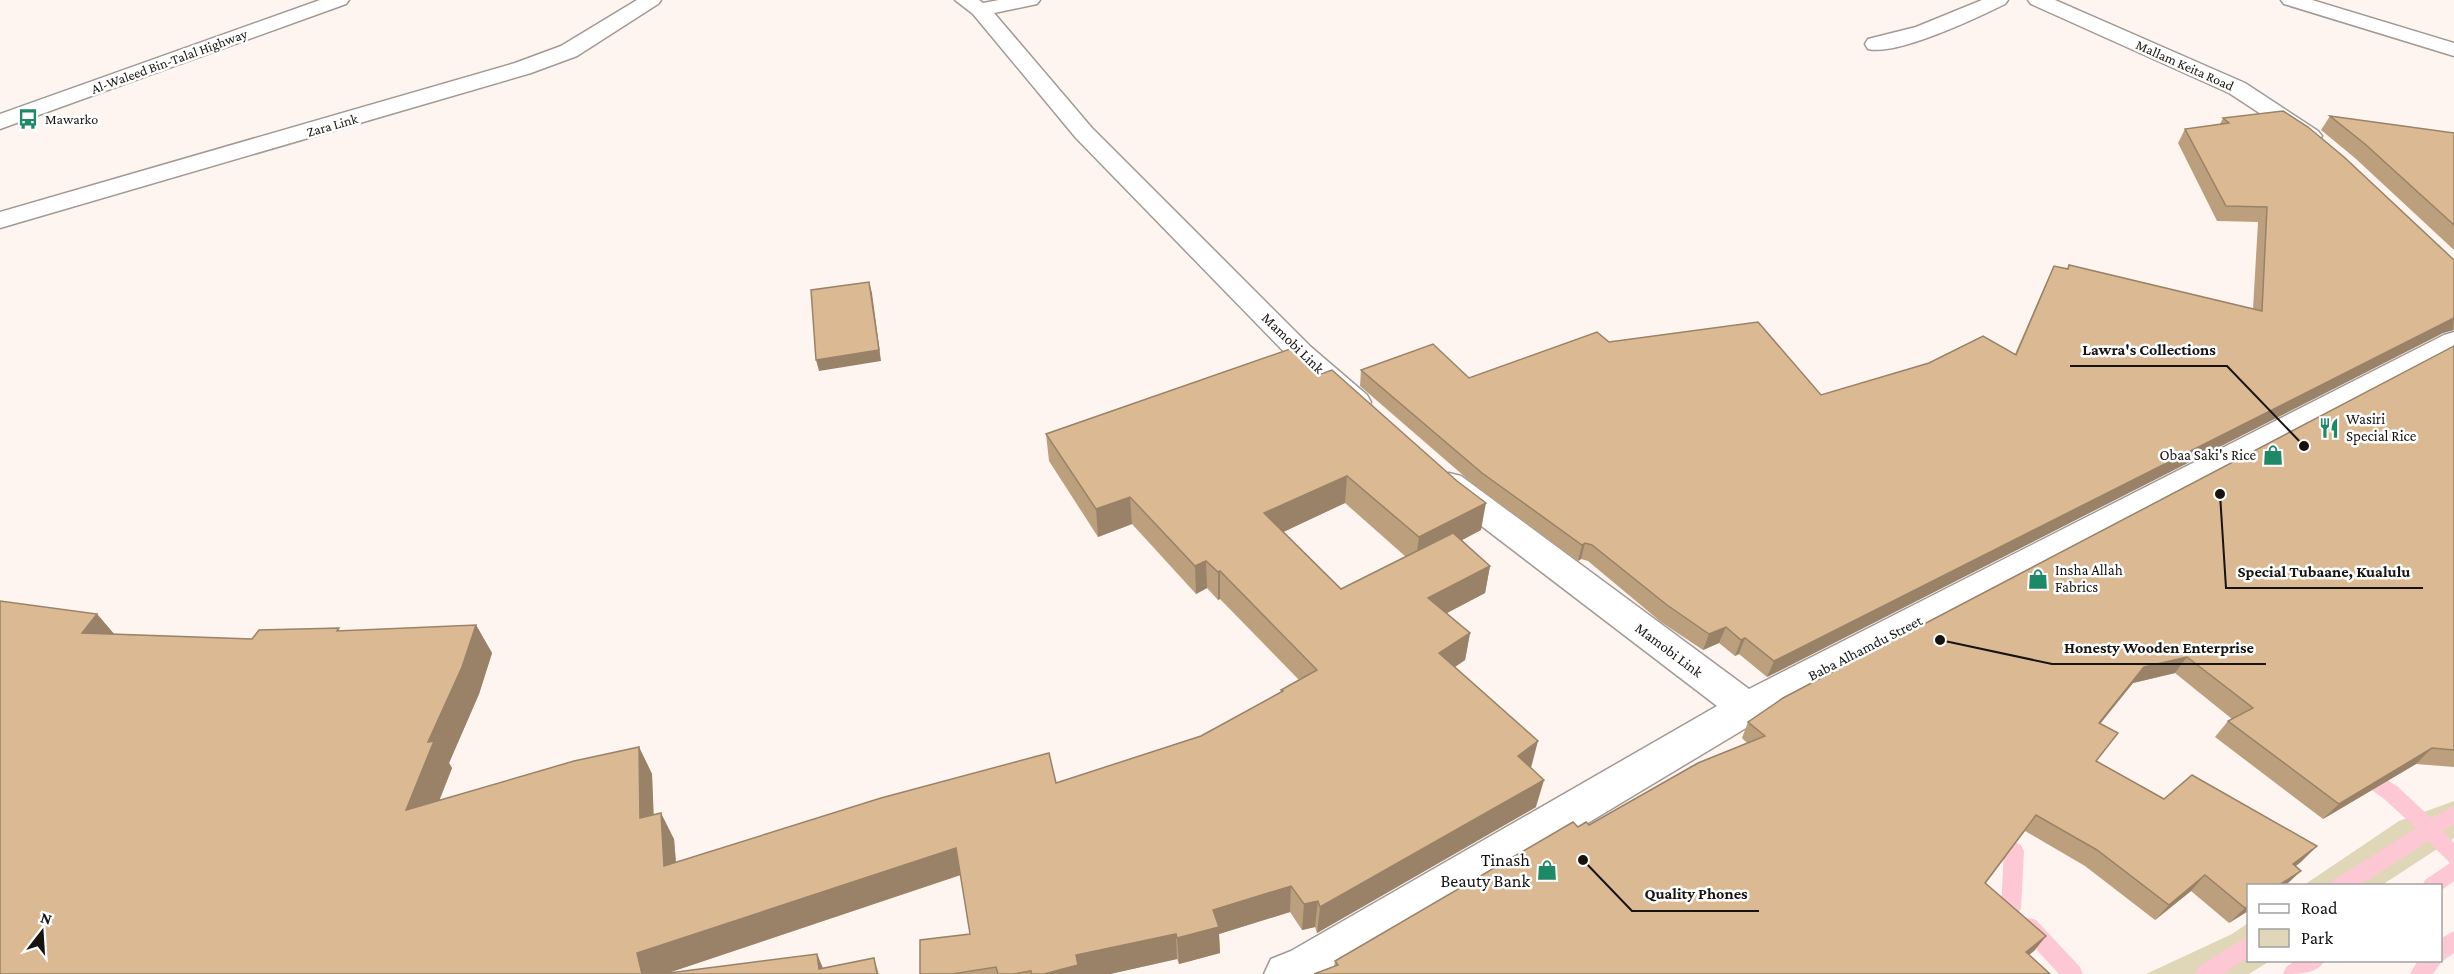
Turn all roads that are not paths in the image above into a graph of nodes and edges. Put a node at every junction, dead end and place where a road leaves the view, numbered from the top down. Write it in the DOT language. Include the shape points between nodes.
graph roads {
  1 [pos="339,0"];
  2 [pos="651,0"];
  3 [pos="1030,0"];
  4 [pos="1998,0"];
  5 [pos="2038,0"];
  6 [pos="2291,0"];
  7 [pos="972,5"];
  8 [pos="1876,44"];
  9 [pos="2454,50"];
  10 [pos="0,122"];
  11 [pos="2327,150"];
  12 [pos="0,220"];
  13 [pos="2454,341"];
  14 [pos="1379,422"];
  15 [pos="1431,468"];
  16 [pos="1747,708"];
  17 [pos="1287,974"];
  1 -- 10 [label="street, Al-Waleed Bin-Talal Highway"];
  2 -- 12 [label="street, Zara Link" via="569,51 524,68"];
  3 -- 7 [label="street"];
  4 -- 8 [label="street" via="1950,22"];
  5 -- 11 [label="street, Mallam Keita Road" via="2237,88"];
  6 -- 9 [label="street"];
  7 -- 14 [label="street, Mamobi Link" via="1084,133 1301,353"];
  13 -- 16 [label="street, Baba Alhamdu Street"];
  15 -- 16 [label="street, Mamobi Link" via="1466,499"];
  16 -- 17 [label="street, Baba Alhamdu Street" via="1304,968"];
}
